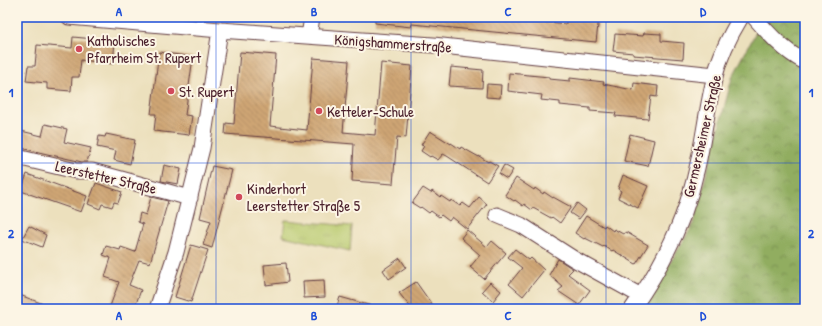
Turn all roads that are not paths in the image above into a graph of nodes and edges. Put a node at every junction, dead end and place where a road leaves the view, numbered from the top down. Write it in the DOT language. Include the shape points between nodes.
graph roads {
  1 [pos="69,17"];
  2 [pos="312,17"];
  3 [pos="740,17"];
  4 [pos="754,17"];
  5 [pos="220,30"];
  6 [pos="309,36"];
  7 [pos="805,62"];
  8 [pos="715,75"];
  9 [pos="21,158"];
  10 [pos="190,198"];
  11 [pos="497,215"];
  12 [pos="641,296"];
  13 [pos="157,309"];
  14 [pos="632,309"];
  1 -- 5 [label="street, Königshammerstraße"];
  2 -- 6 [label="street"];
  3 -- 8 [label="street, Germersheimer Straße"];
  4 -- 7 [label="street" via="773,39"];
  5 -- 6 [label="street, Königshammerstraße"];
  5 -- 10 [label="street" via="202,148"];
  6 -- 8 [label="street, Königshammerstraße" via="433,45"];
  8 -- 12 [label="street, Germersheimer Straße" via="697,170 686,206 670,246"];
  9 -- 10 [label="street, Leerstetter Straße" via="76,171 92,171"];
  10 -- 13 [label="street"];
  11 -- 12 [label="street" via="521,225 574,259"];
  12 -- 14 [label="street, Germersheimer Straße"];
}
